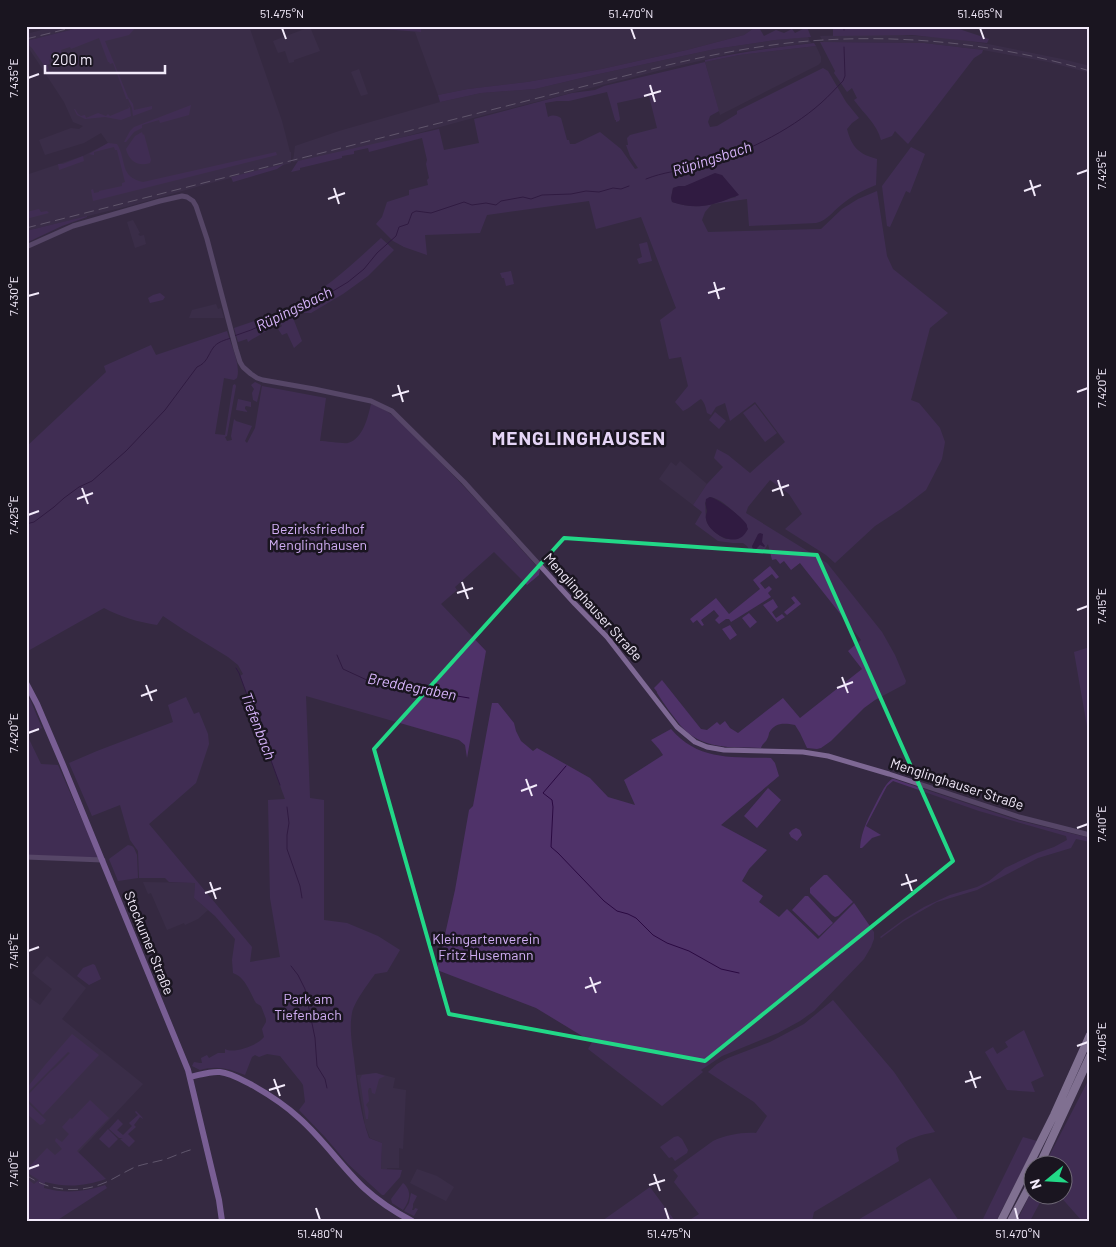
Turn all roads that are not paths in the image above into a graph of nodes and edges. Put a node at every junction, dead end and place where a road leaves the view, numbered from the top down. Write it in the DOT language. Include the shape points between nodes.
graph roads {
  1 [pos="26,247"];
  2 [pos="26,683"];
  3 [pos="1090,835"];
  4 [pos="26,858"];
  5 [pos="102,860"];
  6 [pos="1090,1034"];
  7 [pos="1090,1056"];
  8 [pos="190,1078"];
  9 [pos="1045,1154"];
  10 [pos="1024,1197"];
  11 [pos="222,1221"];
  12 [pos="412,1221"];
  13 [pos="1001,1221"];
  14 [pos="1011,1221"];
  1 -- 3 [label="street, Menglinghauser Straße" via="68,227 176,197 187,197 196,206 205,233 243,367 257,378 371,401 397,415 608,637 674,722 695,742 724,750 820,754 1020,817"];
  2 -- 5 [label="main road, Stockumer Straße"];
  4 -- 5 [label="street"];
  5 -- 8 [label="main road, Stockumer Straße"];
  6 -- 13 [label="highway"];
  7 -- 9 [label="highway"];
  8 -- 11 [label="main road, Stockumer Straße" via="220,1200"];
  8 -- 12 [label="main road" via="221,1072 260,1090 299,1118 365,1189"];
  10 -- 14 [label="highway"];
}
